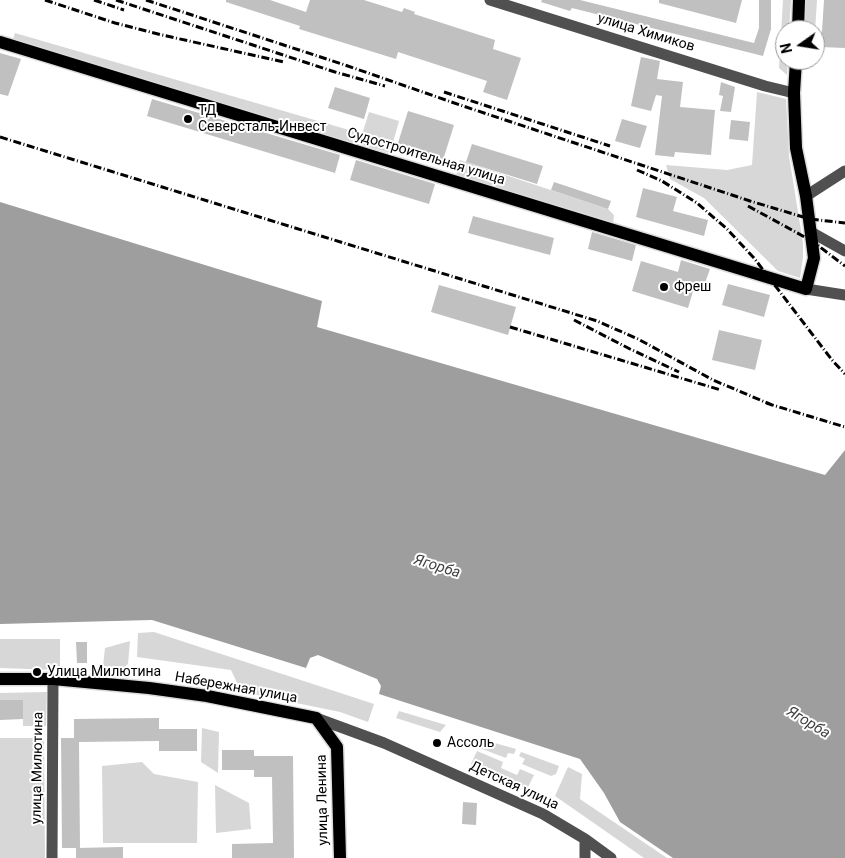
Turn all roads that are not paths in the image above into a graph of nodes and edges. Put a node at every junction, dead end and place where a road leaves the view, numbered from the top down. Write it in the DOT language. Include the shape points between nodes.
graph roads {
  1 [pos="799,0"];
  2 [pos="488,3"];
  3 [pos="798,20"];
  4 [pos="0,42"];
  5 [pos="795,70"];
  6 [pos="794,92"];
  7 [pos="845,171"];
  8 [pos="806,196"];
  9 [pos="811,232"];
  10 [pos="845,251"];
  11 [pos="806,289"];
  12 [pos="845,295"];
  13 [pos="0,679"];
  14 [pos="53,679"];
  15 [pos="316,718"];
  16 [pos="585,840"];
  17 [pos="52,858"];
  18 [pos="340,858"];
  19 [pos="585,858"];
  20 [pos="611,858"];
  1 -- 3 [label="main road"];
  2 -- 6 [label="street, улица Химиков"];
  4 -- 11 [label="main road, Судостроительная улица"];
  5 -- 6 [label="main road"];
  6 -- 8 [label="main road" via="796,148"];
  7 -- 8 [label="street"];
  8 -- 9 [label="main road"];
  9 -- 10 [label="street"];
  9 -- 11 [label="main road" via="814,258"];
  11 -- 12 [label="street, Судостроительная улица"];
  13 -- 14 [label="main road, Набережная улица"];
  14 -- 15 [label="main road, Набережная улица" via="207,696"];
  14 -- 17 [label="street, улица Милютина"];
  15 -- 16 [label="street, Детская улица" via="384,743 534,810"];
  15 -- 18 [label="main road, улица Ленина" via="337,747"];
  16 -- 19 [label="street"];
  16 -- 20 [label="street, Детская улица"];
}
